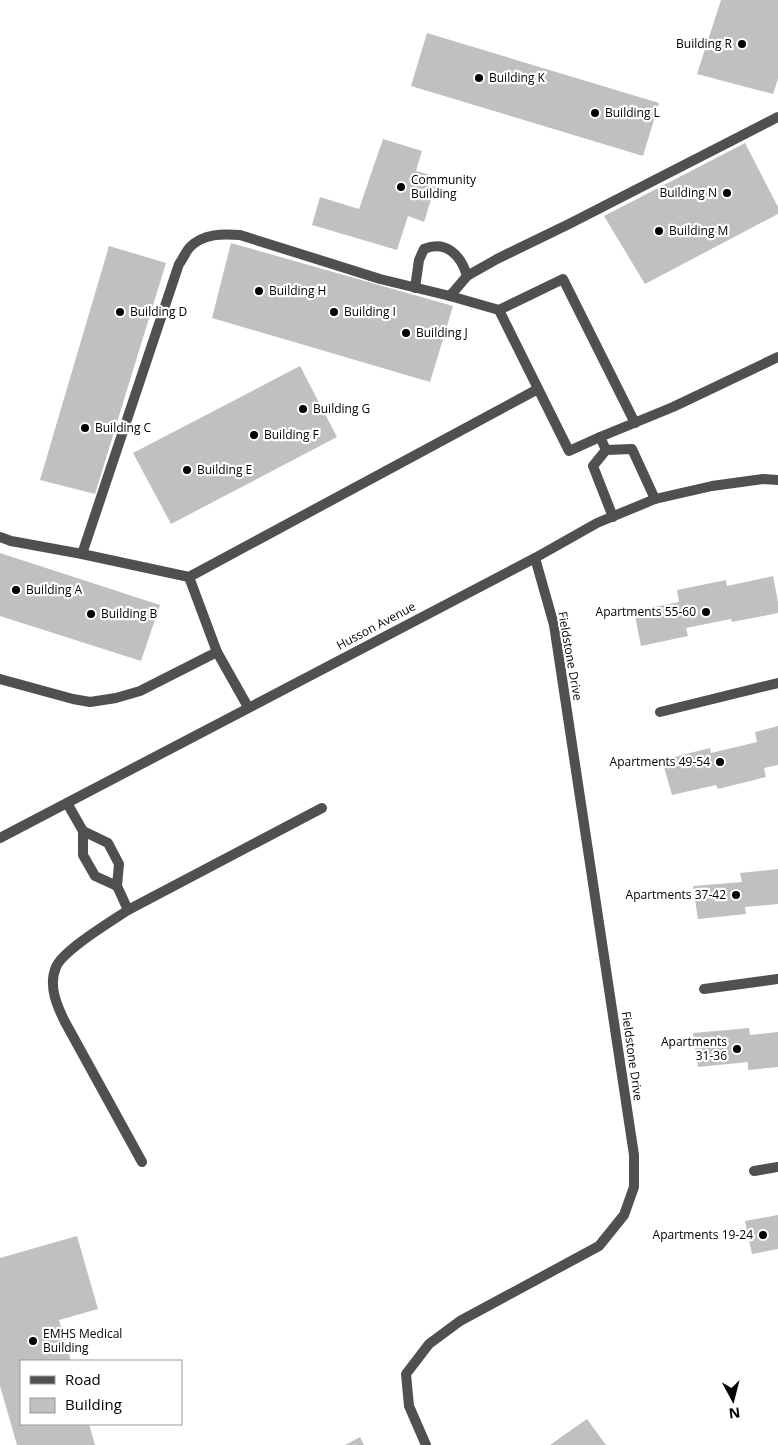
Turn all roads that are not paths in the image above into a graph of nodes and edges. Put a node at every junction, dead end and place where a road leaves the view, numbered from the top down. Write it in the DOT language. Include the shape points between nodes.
graph roads {
  1 [pos="778,117"];
  2 [pos="467,276"];
  3 [pos="414,288"];
  4 [pos="450,296"];
  5 [pos="499,310"];
  6 [pos="778,357"];
  7 [pos="538,389"];
  8 [pos="635,423"];
  9 [pos="600,437"];
  10 [pos="606,450"];
  11 [pos="778,480"];
  12 [pos="655,499"];
  13 [pos="613,517"];
  14 [pos="0,537"];
  15 [pos="82,554"];
  16 [pos="534,558"];
  17 [pos="189,577"];
  18 [pos="217,652"];
  19 [pos="0,679"];
  20 [pos="778,683"];
  21 [pos="248,707"];
  22 [pos="660,712"];
  23 [pos="67,803"];
  24 [pos="322,808"];
  25 [pos="84,831"];
  26 [pos="0,838"];
  27 [pos="117,886"];
  28 [pos="128,910"];
  29 [pos="778,978"];
  30 [pos="704,988"];
  31 [pos="142,1162"];
  32 [pos="778,1167"];
  33 [pos="754,1172"];
  34 [pos="426,1445"];
  1 -- 2 [label="street"];
  2 -- 3 [label="street" via="457,256 447,248 433,245 424,249 419,260"];
  2 -- 4 [label="street"];
  3 -- 4 [label="street"];
  3 -- 15 [label="street" via="240,235 206,236 190,247 179,264"];
  4 -- 5 [label="street"];
  5 -- 7 [label="street"];
  5 -- 8 [label="street" via="563,279"];
  6 -- 8 [label="street"];
  7 -- 9 [label="street" via="569,452"];
  7 -- 17 [label="street"];
  8 -- 9 [label="street"];
  9 -- 10 [label="street"];
  10 -- 12 [label="street" via="632,449"];
  10 -- 13 [label="street" via="593,466"];
  11 -- 12 [label="street, Husson Avenue" via="712,486"];
  12 -- 13 [label="street, Husson Avenue"];
  13 -- 16 [label="street, Husson Avenue"];
  14 -- 15 [label="street"];
  15 -- 17 [label="street"];
  16 -- 21 [label="street, Husson Avenue"];
  16 -- 34 [label="street, Fieldstone Drive" via="554,625 632,1146 634,1187 624,1215 599,1246 460,1321 429,1344 406,1374 409,1406"];
  17 -- 18 [label="street"];
  18 -- 19 [label="street" via="140,691 90,702"];
  18 -- 21 [label="street"];
  20 -- 22 [label="street"];
  21 -- 23 [label="street, Husson Avenue"];
  23 -- 25 [label="street"];
  23 -- 26 [label="street, Husson Avenue"];
  24 -- 28 [label="street"];
  25 -- 27 [label="street" via="83,855 95,876"];
  25 -- 27 [label="street" via="108,843 119,864"];
  27 -- 28 [label="street"];
  28 -- 31 [label="street" via="65,955 56,967 52,984 65,1022"];
  29 -- 30 [label="street"];
  32 -- 33 [label="street"];
}
